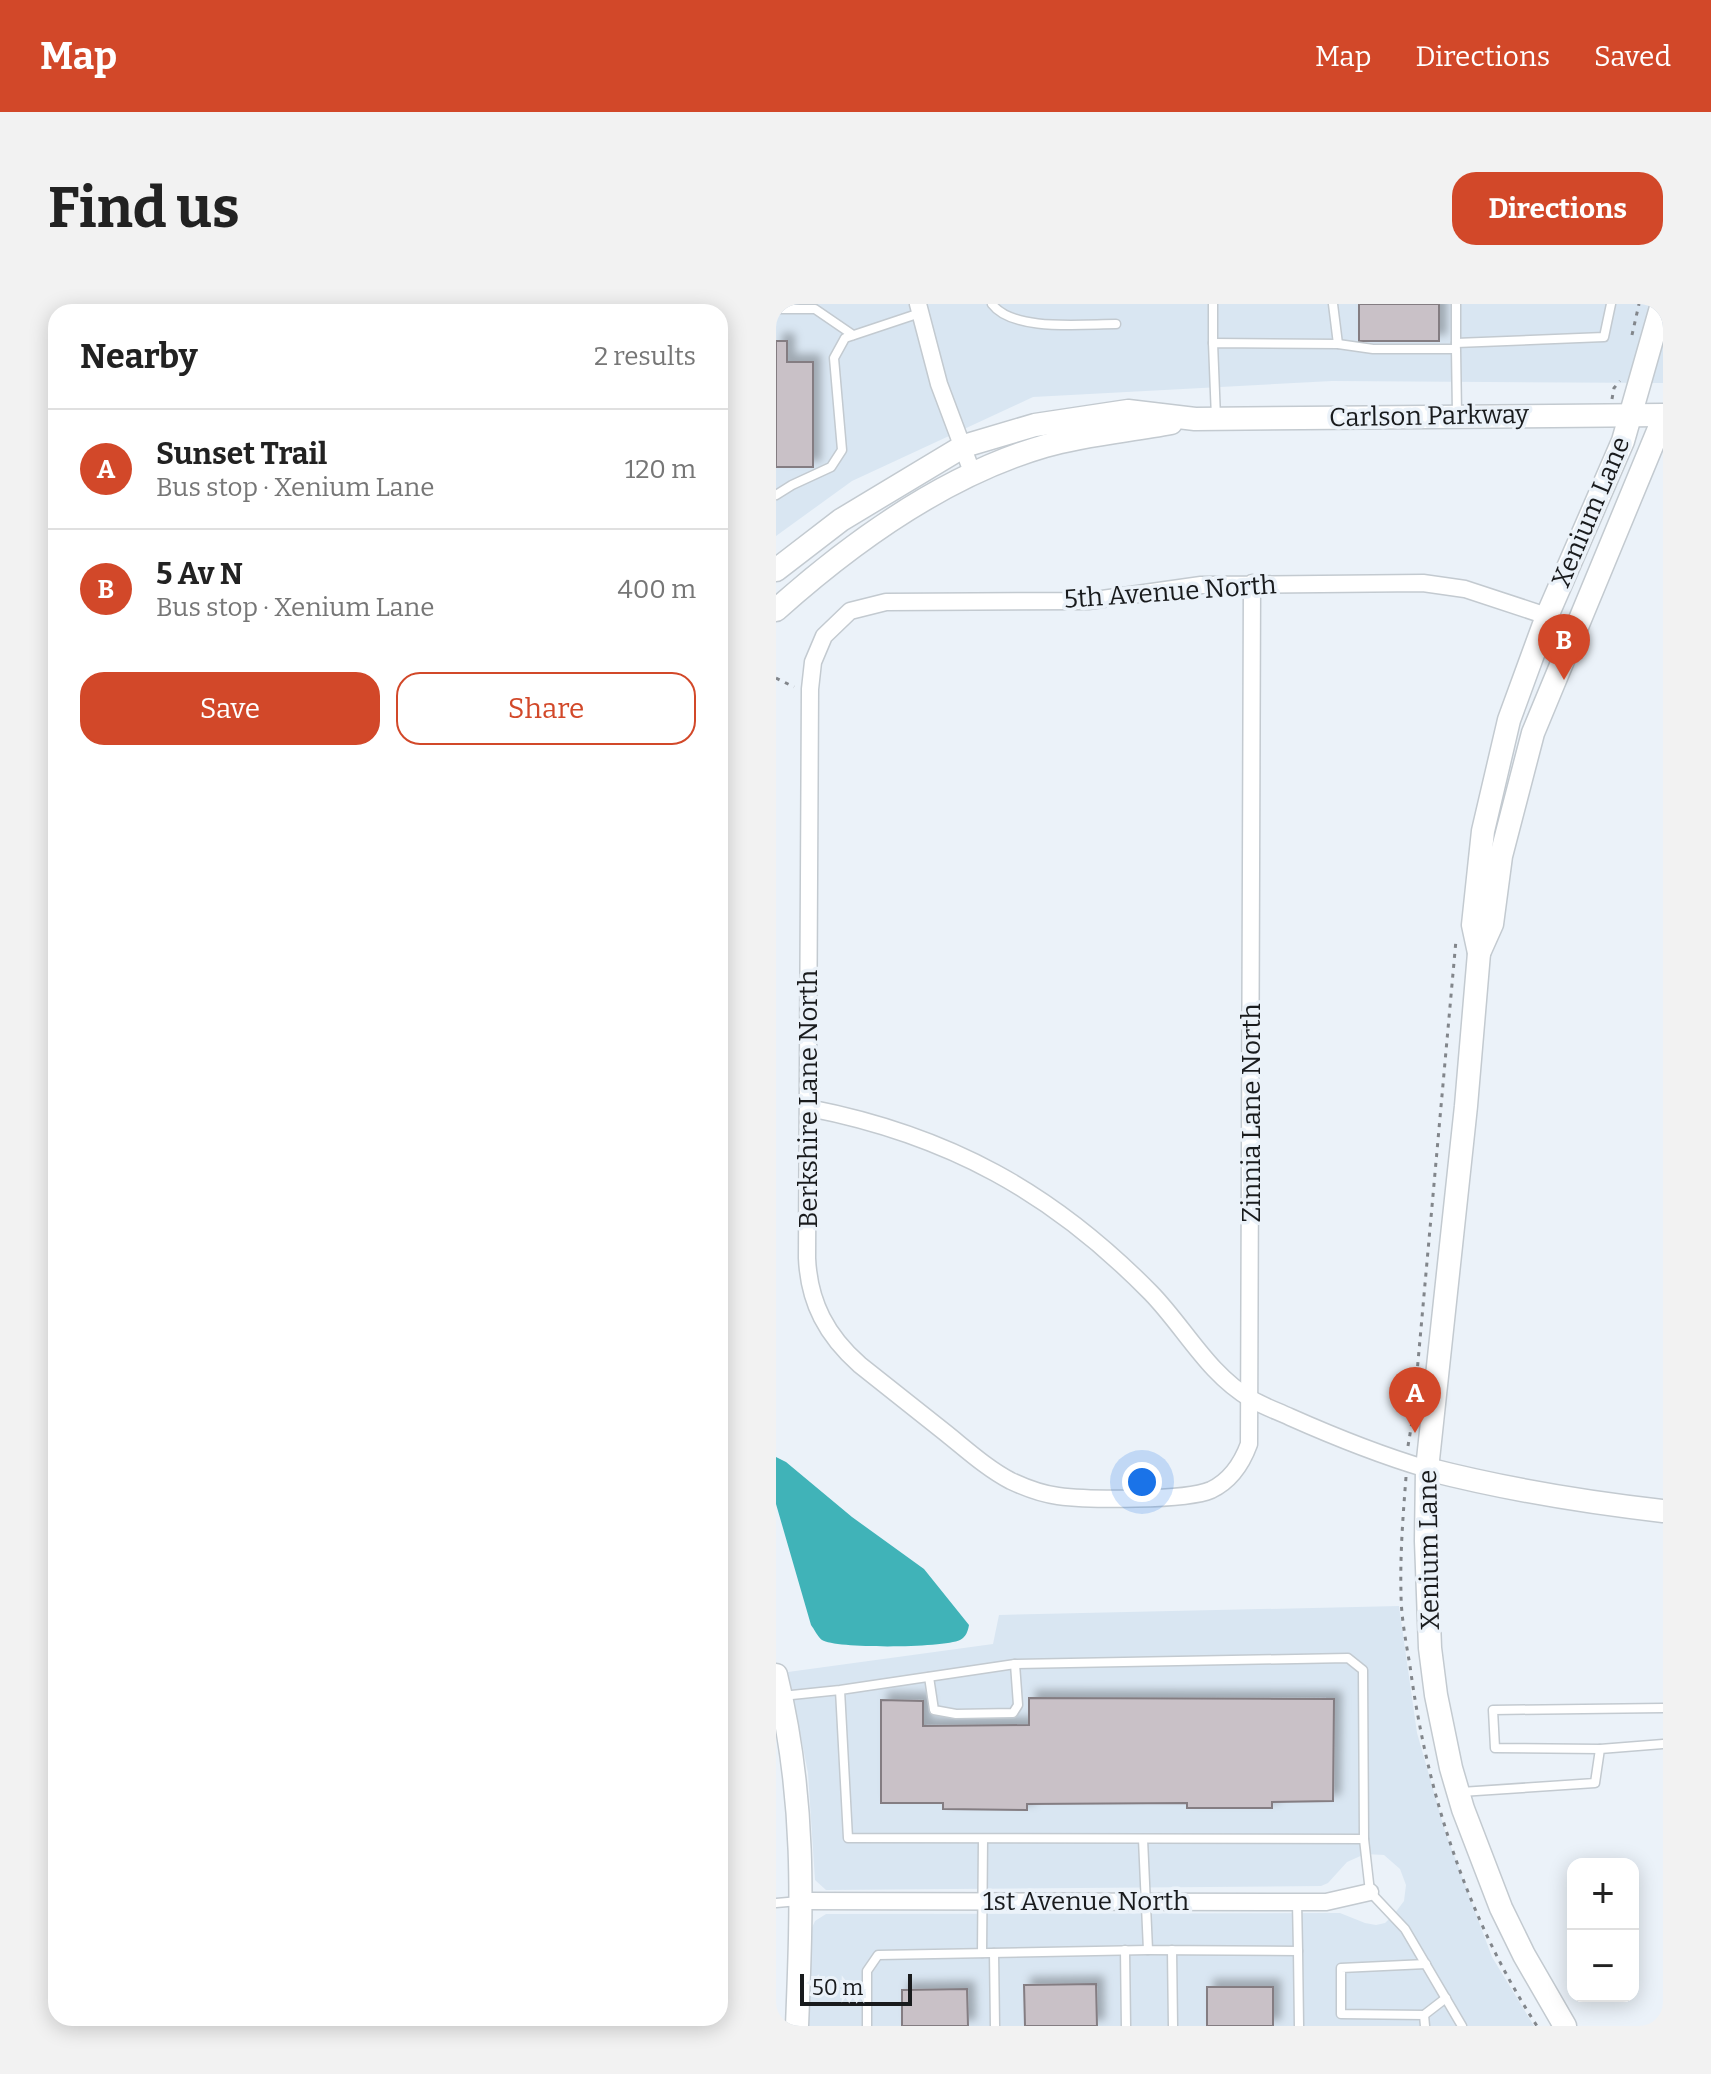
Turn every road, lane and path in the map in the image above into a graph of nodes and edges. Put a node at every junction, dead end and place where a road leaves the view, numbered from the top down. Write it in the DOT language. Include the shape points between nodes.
graph roads {
  1 [pos="992,304"];
  2 [pos="1213,304"];
  3 [pos="1333,304"];
  4 [pos="1456,304"];
  5 [pos="1611,304"];
  6 [pos="1662,304"];
  7 [pos="919,308"];
  8 [pos="776,309"];
  9 [pos="1116,324"];
  10 [pos="853,335"];
  11 [pos="1213,343"];
  12 [pos="1338,344"];
  13 [pos="1456,346"];
  14 [pos="1632,414"];
  15 [pos="1457,416"];
  16 [pos="1663,417"];
  17 [pos="1206,419"];
  18 [pos="964,446"];
  19 [pos="972,472"];
  20 [pos="776,495"];
  21 [pos="776,570"];
  22 [pos="1252,583"];
  23 [pos="886,602"];
  24 [pos="776,610"];
  25 [pos="1547,616"];
  26 [pos="776,678"];
  27 [pos="810,689"];
  28 [pos="1479,953"];
  29 [pos="809,1108"];
  30 [pos="1251,1399"];
  31 [pos="1427,1469"];
  32 [pos="1074,1497"];
  33 [pos="1663,1511"];
  34 [pos="1015,1664"];
  35 [pos="929,1677"];
  36 [pos="779,1686"];
  37 [pos="840,1690"];
  38 [pos="1663,1708"];
  39 [pos="1663,1744"];
  40 [pos="1600,1749"];
  41 [pos="1457,1793"];
  42 [pos="983,1839"];
  43 [pos="1143,1839"];
  44 [pos="1364,1839"];
  45 [pos="1370,1892"];
  46 [pos="802,1901"];
  47 [pos="981,1901"];
  48 [pos="1147,1901"];
  49 [pos="1297,1902"];
  50 [pos="776,1903"];
  51 [pos="1125,1950"];
  52 [pos="1148,1950"];
  53 [pos="1172,1950"];
  54 [pos="1298,1951"];
  55 [pos="982,1953"];
  56 [pos="994,1953"];
  57 [pos="1426,1964"];
  58 [pos="1446,1998"];
  59 [pos="1424,2015"];
  60 [pos="797,2026"];
  61 [pos="867,2026"];
  62 [pos="995,2026"];
  63 [pos="1126,2026"];
  64 [pos="1173,2026"];
  65 [pos="1299,2026"];
  66 [pos="1425,2026"];
  67 [pos="1462,2026"];
  68 [pos="1565,2026"];
  1 -- 9 [label="lane" via="1008,318 1023,322"];
  2 -- 11 [label="lane"];
  3 -- 12 [label="lane"];
  4 -- 13 [label="lane"];
  5 -- 13 [label="lane" via="1604,337"];
  6 -- 14 [label="main road, Xenium Lane"];
  7 -- 10 [label="lane"];
  7 -- 18 [label="street" via="939,384"];
  8 -- 10 [label="lane" via="815,309"];
  10 -- 20 [label="lane" via="845,338 834,358 842,450 831,467"];
  11 -- 12 [label="lane"];
  11 -- 17 [label="lane"];
  12 -- 13 [label="lane" via="1373,349"];
  13 -- 15 [label="lane"];
  14 -- 15 [label="main road, Carlson Parkway"];
  14 -- 16 [label="main road, Carlson Parkway"];
  14 -- 25 [label="main road, Xenium Lane"];
  15 -- 17 [label="main road, Carlson Parkway"];
  16 -- 28 [label="main road, Xenium Lane" via="1533,733 1501,856 1492,924"];
  17 -- 18 [label="main road, Carlson Parkway" via="1128,411 1035,425"];
  17 -- 19 [label="main road, Carlson Parkway" via="1045,446"];
  18 -- 19 [label="street"];
  18 -- 21 [label="main road, Carlson Parkway" via="841,520"];
  19 -- 24 [label="main road, Carlson Parkway" via="862,541"];
  22 -- 23 [label="street, 5th Avenue North" via="1088,601"];
  22 -- 25 [label="street, 5th Avenue North" via="1423,583 1465,589"];
  22 -- 30 [label="street, Zinnia Lane North"];
  23 -- 27 [label="street, Berkshire Lane North" via="850,611 824,636"];
  25 -- 28 [label="main road, Xenium Lane" via="1509,720 1483,831 1473,925"];
  26 -- 27 [label="path"];
  27 -- 29 [label="street, Berkshire Lane North"];
  28 -- 31 [label="main road, Xenium Lane"];
  29 -- 30 [label="street" via="915,1135 983,1166 1050,1206 1125,1267 1209,1364"];
  29 -- 32 [label="street, Berkshire Lane North" via="808,1270 826,1328 860,1365 994,1471 1036,1491"];
  30 -- 31 [label="street"];
  30 -- 32 [label="street, Zinnia Lane North" via="1246,1452 1218,1485 1190,1496"];
  31 -- 33 [label="main road" via="1496,1486"];
  31 -- 41 [label="main road, Xenium Lane" via="1433,1674"];
  34 -- 35 [label="lane"];
  34 -- 35 [label="lane" via="1018,1705 1013,1713 934,1710"];
  34 -- 44 [label="lane" via="1348,1658 1363,1670"];
  35 -- 37 [label="lane"];
  36 -- 37 [label="lane"];
  36 -- 46 [label="main road" via="797,1780"];
  37 -- 42 [label="lane" via="848,1838"];
  38 -- 40 [label="lane" via="1493,1710 1495,1748"];
  39 -- 40 [label="lane"];
  40 -- 41 [label="lane" via="1595,1783"];
  41 -- 68 [label="main road, Xenium Lane" via="1512,1933"];
  42 -- 43 [label="lane"];
  42 -- 47 [label="lane"];
  43 -- 44 [label="lane"];
  43 -- 48 [label="lane"];
  44 -- 45 [label="lane"];
  45 -- 49 [label="street, 1st Avenue North"];
  45 -- 57 [label="lane" via="1405,1929"];
  46 -- 47 [label="street, 1st Avenue North"];
  46 -- 50 [label="lane"];
  46 -- 60 [label="main road"];
  47 -- 48 [label="street, 1st Avenue North"];
  47 -- 55 [label="lane"];
  48 -- 49 [label="street, 1st Avenue North"];
  48 -- 52 [label="lane"];
  49 -- 54 [label="lane"];
  51 -- 52 [label="lane"];
  51 -- 56 [label="lane"];
  51 -- 63 [label="lane"];
  52 -- 53 [label="lane"];
  53 -- 54 [label="lane"];
  53 -- 64 [label="lane"];
  54 -- 65 [label="lane"];
  55 -- 56 [label="lane"];
  55 -- 61 [label="lane" via="878,1955 867,1971"];
  56 -- 62 [label="lane"];
  57 -- 58 [label="lane"];
  57 -- 59 [label="lane" via="1341,1968 1341,2014"];
  58 -- 59 [label="lane"];
  58 -- 67 [label="lane"];
  59 -- 66 [label="lane"];
}
